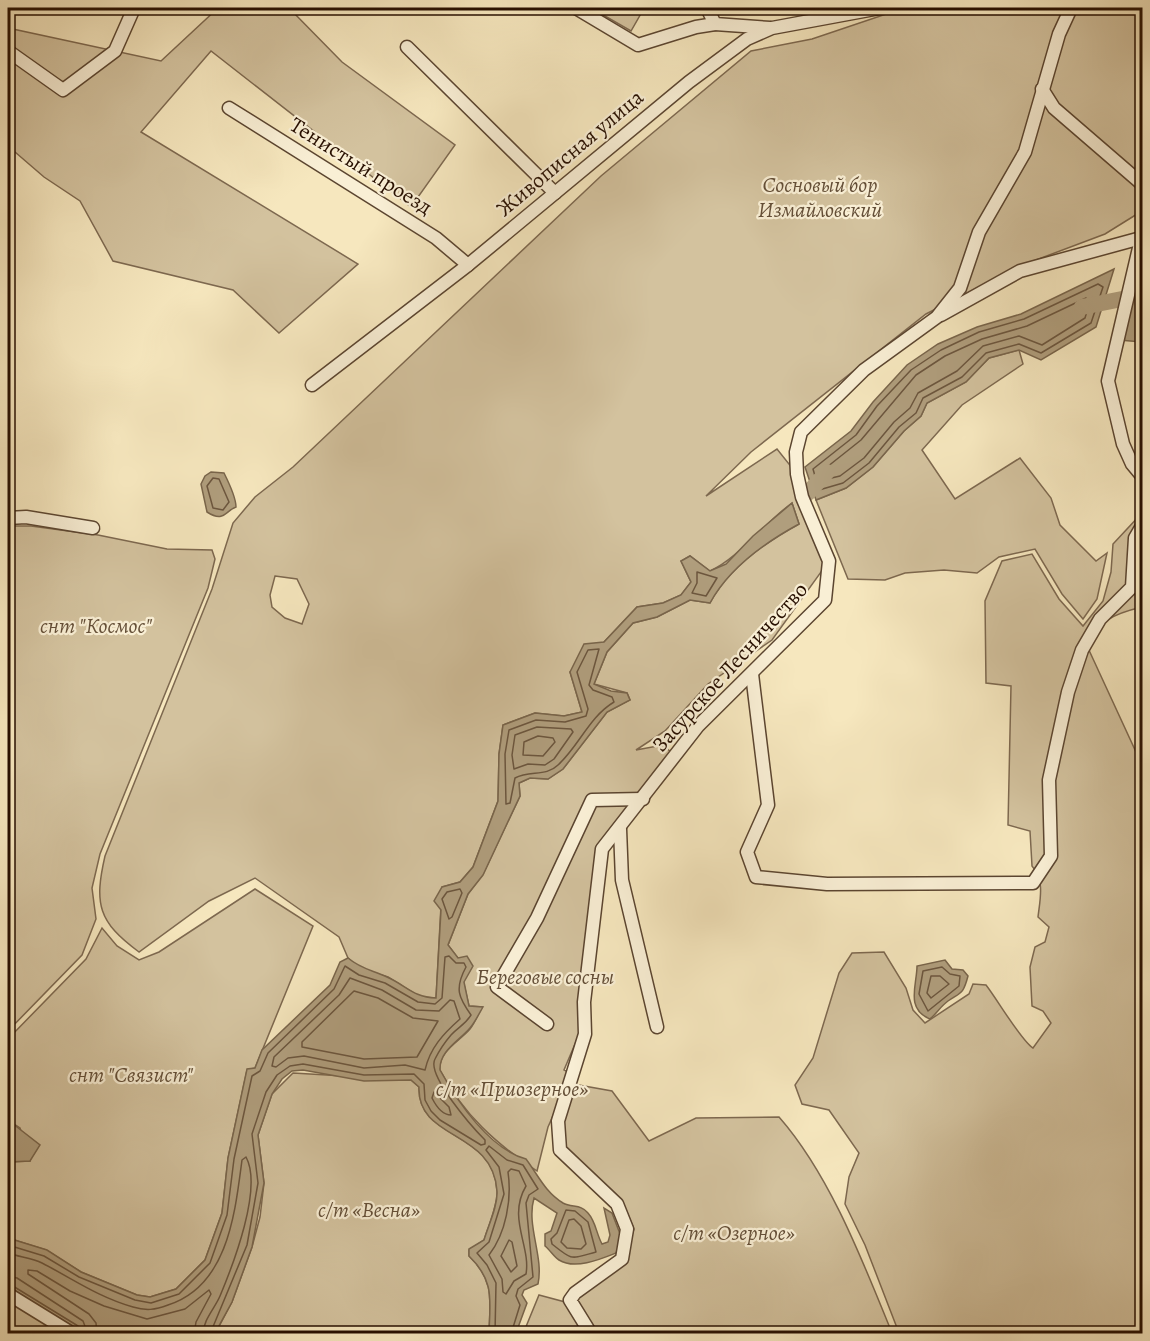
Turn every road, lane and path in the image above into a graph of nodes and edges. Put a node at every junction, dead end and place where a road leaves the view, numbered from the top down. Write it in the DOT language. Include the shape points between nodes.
graph roads {
  1 [pos="134,8"];
  2 [pos="576,8"];
  3 [pos="707,8"];
  4 [pos="880,8"];
  5 [pos="1071,8"];
  6 [pos="715,24"];
  7 [pos="772,28"];
  8 [pos="407,47"];
  9 [pos="8,51"];
  10 [pos="1042,89"];
  11 [pos="229,108"];
  12 [pos="1143,184"];
  13 [pos="555,193"];
  14 [pos="1142,237"];
  15 [pos="468,265"];
  16 [pos="937,317"];
  17 [pos="312,385"];
  18 [pos="1143,476"];
  19 [pos="8,518"];
  20 [pos="1143,526"];
  21 [pos="93,528"];
  22 [pos="752,674"];
  23 [pos="643,799"];
  24 [pos="620,829"];
  25 [pos="547,1024"];
  26 [pos="657,1028"];
  27 [pos="8,1294"];
  28 [pos="73,1334"];
  29 [pos="591,1334"];
  1 -- 9 [label="street" via="115,51 63,90"];
  2 -- 6 [label="street" via="638,45"];
  3 -- 6 [label="street"];
  4 -- 7 [label="street, Живописная улица"];
  5 -- 10 [label="street, Засурское Лесничество"];
  6 -- 7 [label="street"];
  7 -- 13 [label="street, Живописная улица" via="747,39 689,82"];
  8 -- 13 [label="street"];
  10 -- 12 [label="street" via="1054,108"];
  10 -- 16 [label="street, Засурское Лесничество" via="1025,152 979,232 960,288"];
  11 -- 15 [label="street, Тенистый проезд" via="436,238"];
  13 -- 15 [label="street, Живописная улица"];
  14 -- 16 [label="street" via="1020,271"];
  14 -- 18 [label="street" via="1108,381 1123,444"];
  15 -- 17 [label="street, Живописная улица"];
  16 -- 22 [label="street, Засурское Лесничество" via="864,370 801,432 796,452 797,474 802,497 829,561 825,600"];
  19 -- 21 [label="street" via="26,517"];
  20 -- 22 [label="street" via="1135,538 1132,587 1100,619 1082,650 1068,692 1049,780 1051,856 1034,883 828,884 756,877 747,852 768,806"];
  22 -- 23 [label="street, Засурское Лесничество" via="698,726"];
  23 -- 24 [label="street, Засурское Лесничество"];
  23 -- 25 [label="street" via="592,800 537,918 497,987"];
  24 -- 26 [label="street" via="622,880"];
  24 -- 29 [label="street, Засурское Лесничество" via="602,849 584,1002 585,1034 558,1122 560,1150 617,1203 627,1230 622,1259 570,1300"];
  27 -- 28 [label="street"];
}
